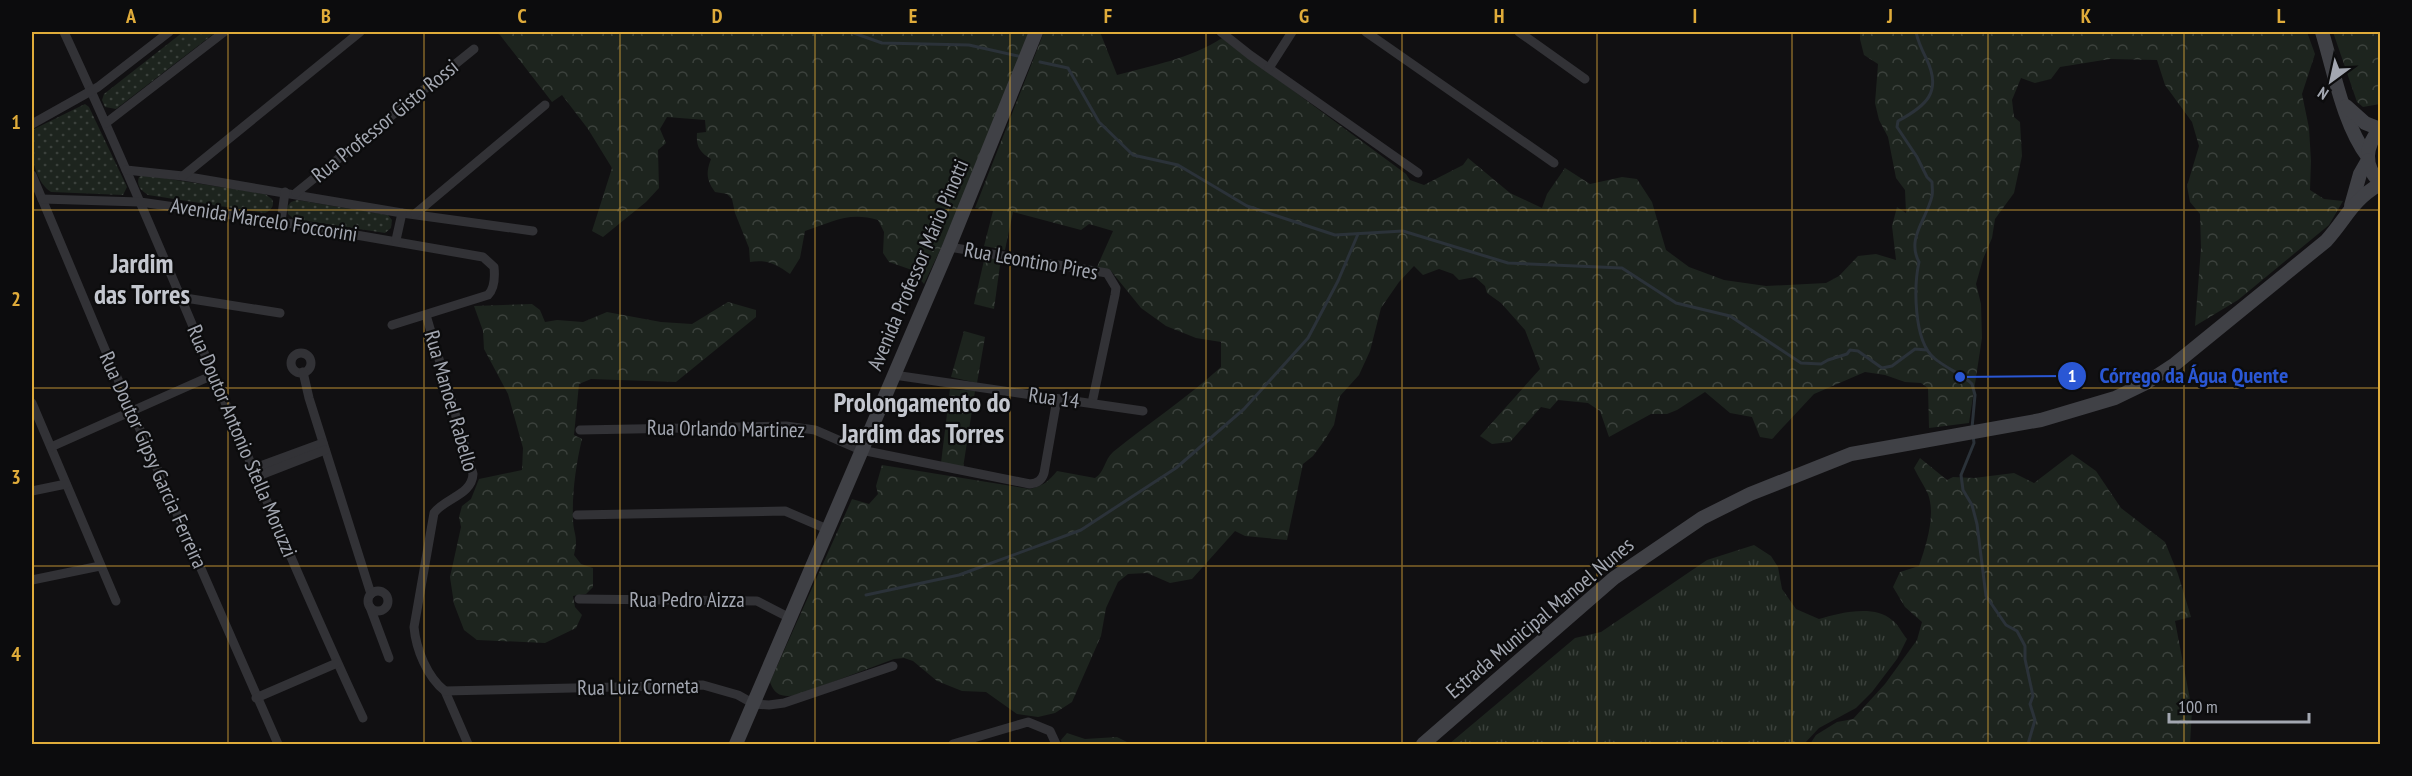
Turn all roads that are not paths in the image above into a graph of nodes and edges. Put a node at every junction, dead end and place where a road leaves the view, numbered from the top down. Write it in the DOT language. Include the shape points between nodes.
graph roads {
  1 [pos="64,32"];
  2 [pos="169,32"];
  3 [pos="224,32"];
  4 [pos="360,32"];
  5 [pos="1036,32"];
  6 [pos="1221,32"];
  7 [pos="1292,32"];
  8 [pos="1366,32"];
  9 [pos="1519,32"];
  10 [pos="2322,32"];
  11 [pos="474,49"];
  12 [pos="1269,68"];
  13 [pos="1585,79"];
  14 [pos="92,92"];
  15 [pos="545,105"];
  16 [pos="2344,105"];
  17 [pos="106,123"];
  18 [pos="32,124"];
  19 [pos="2380,129"];
  20 [pos="2368,158"];
  21 [pos="1554,163"];
  22 [pos="126,170"];
  23 [pos="1418,173"];
  24 [pos="183,176"];
  25 [pos="33,180"];
  26 [pos="2380,183"];
  27 [pos="285,192"];
  28 [pos="296,194"];
  29 [pos="42,199"];
  30 [pos="140,202"];
  31 [pos="2351,206"];
  32 [pos="402,213"];
  33 [pos="415,214"];
  34 [pos="281,222"];
  35 [pos="533,231"];
  36 [pos="396,240"];
  37 [pos="950,247"];
  38 [pos="179,297"];
  39 [pos="280,314"];
  40 [pos="426,315"];
  41 [pos="392,325"];
  42 [pos="303,372"];
  43 [pos="213,375"];
  44 [pos="894,375"];
  45 [pos="1057,399"];
  46 [pos="1092,403"];
  47 [pos="32,405"];
  48 [pos="132,410"];
  49 [pos="1143,411"];
  50 [pos="580,430"];
  51 [pos="51,447"];
  52 [pos="324,447"];
  53 [pos="861,450"];
  54 [pos="256,472"];
  55 [pos="66,484"];
  56 [pos="32,491"];
  57 [pos="577,515"];
  58 [pos="826,530"];
  59 [pos="100,566"];
  60 [pos="32,580"];
  61 [pos="371,594"];
  62 [pos="579,599"];
  63 [pos="116,601"];
  64 [pos="369,605"];
  65 [pos="387,606"];
  66 [pos="790,618"];
  67 [pos="380,632"];
  68 [pos="389,658"];
  69 [pos="338,663"];
  70 [pos="892,666"];
  71 [pos="445,691"];
  72 [pos="256,698"];
  73 [pos="754,704"];
  74 [pos="363,718"];
  75 [pos="278,744"];
  76 [pos="468,744"];
  77 [pos="736,744"];
  78 [pos="953,744"];
  79 [pos="1056,744"];
  80 [pos="1423,744"];
  1 -- 14 [label="street, Rua Doutor Antonio Stella Moruzzi"];
  2 -- 14 [label="street"];
  3 -- 17 [label="street"];
  4 -- 24 [label="street"];
  5 -- 37 [label="main road, Avenida Professor Mário Pinotti"];
  6 -- 12 [label="street"];
  7 -- 12 [label="street"];
  8 -- 21 [label="street"];
  9 -- 13 [label="street"];
  10 -- 16 [label="main road"];
  11 -- 28 [label="street, Rua Professor Gisto Rossi"];
  12 -- 23 [label="street"];
  14 -- 17 [label="street, Rua Doutor Antonio Stella Moruzzi"];
  14 -- 18 [label="street"];
  15 -- 33 [label="street"];
  16 -- 19 [label="main road"];
  16 -- 20 [label="main road"];
  17 -- 22 [label="street, Rua Doutor Antonio Stella Moruzzi"];
  19 -- 20 [label="main road, Estrada Municipal Manoel Nunes" via="2373,137"];
  20 -- 26 [label="main road"];
  20 -- 31 [label="main road, Estrada Municipal Manoel Nunes"];
  22 -- 24 [label="street, Avenida Marcelo Foccorini"];
  22 -- 30 [label="street, Rua Doutor Antonio Stella Moruzzi"];
  24 -- 27 [label="street, Avenida Marcelo Foccorini"];
  25 -- 29 [label="street, Rua Doutor Gipsy Garcia Ferreira"];
  26 -- 31 [label="main road, Estrada Municipal Manoel Nunes"];
  27 -- 28 [label="street, Avenida Marcelo Foccorini"];
  27 -- 34 [label="street"];
  28 -- 32 [label="street, Avenida Marcelo Foccorini"];
  29 -- 30 [label="street, Avenida Marcelo Foccorini"];
  29 -- 48 [label="street, Rua Doutor Gipsy Garcia Ferreira"];
  30 -- 34 [label="street, Avenida Marcelo Foccorini"];
  30 -- 38 [label="street, Rua Doutor Antonio Stella Moruzzi"];
  31 -- 80 [label="main road, Estrada Municipal Manoel Nunes" via="2326,241 2175,364 2115,398 2041,420 1851,454 1750,494 1702,518 1614,578"];
  32 -- 33 [label="street, Avenida Marcelo Foccorini"];
  32 -- 36 [label="street"];
  33 -- 35 [label="street, Avenida Marcelo Foccorini"];
  34 -- 36 [label="street, Avenida Marcelo Foccorini"];
  36 -- 40 [label="street, Avenida Marcelo Foccorini" via="483,257 494,267 491,292"];
  37 -- 44 [label="main road, Avenida Professor Mário Pinotti"];
  37 -- 46 [label="street, Rua Leontino Pires" via="1100,271 1110,278 1116,295"];
  38 -- 39 [label="street"];
  38 -- 43 [label="street, Rua Doutor Antonio Stella Moruzzi"];
  40 -- 41 [label="street"];
  40 -- 71 [label="street, Rua Manoel Rabello" via="473,474 469,489 434,513 414,627 417,646 430,674"];
  42 -- 52 [label="street"];
  43 -- 48 [label="street"];
  43 -- 54 [label="street, Rua Doutor Antonio Stella Moruzzi"];
  44 -- 45 [label="street, Rua 14"];
  44 -- 53 [label="main road, Avenida Professor Mário Pinotti"];
  45 -- 46 [label="street, Rua 14"];
  45 -- 53 [label="street, Rua Orlando Martinez" via="1043,478 1036,483"];
  46 -- 49 [label="street, Rua 14"];
  47 -- 51 [label="street"];
  48 -- 51 [label="street"];
  48 -- 72 [label="street, Rua Doutor Gipsy Garcia Ferreira"];
  50 -- 53 [label="street, Rua Orlando Martinez" via="786,426 815,430"];
  51 -- 55 [label="street"];
  52 -- 54 [label="street"];
  52 -- 61 [label="street"];
  53 -- 58 [label="main road, Avenida Professor Mário Pinotti"];
  54 -- 69 [label="street, Rua Doutor Antonio Stella Moruzzi"];
  55 -- 56 [label="street"];
  55 -- 59 [label="street"];
  57 -- 58 [label="street" via="784,511"];
  58 -- 66 [label="main road, Avenida Professor Mário Pinotti"];
  59 -- 60 [label="street"];
  59 -- 63 [label="street"];
  61 -- 64 [label="street"];
  61 -- 65 [label="street" via="382,593"];
  62 -- 66 [label="street, Rua Pedro Aizza" via="757,601"];
  64 -- 65 [label="street" via="378,611"];
  64 -- 67 [label="street"];
  65 -- 67 [label="street"];
  66 -- 73 [label="main road, Avenida Professor Mário Pinotti"];
  67 -- 68 [label="street"];
  69 -- 72 [label="street"];
  69 -- 74 [label="street, Rua Doutor Antonio Stella Moruzzi"];
  70 -- 73 [label="street, Rua Luiz Corneta" via="784,703"];
  71 -- 73 [label="street, Rua Luiz Corneta" via="703,685"];
  71 -- 76 [label="street"];
  72 -- 75 [label="street, Rua Doutor Gipsy Garcia Ferreira"];
  73 -- 77 [label="main road, Avenida Professor Mário Pinotti"];
  78 -- 79 [label="street" via="1028,722 1050,731"];
}
